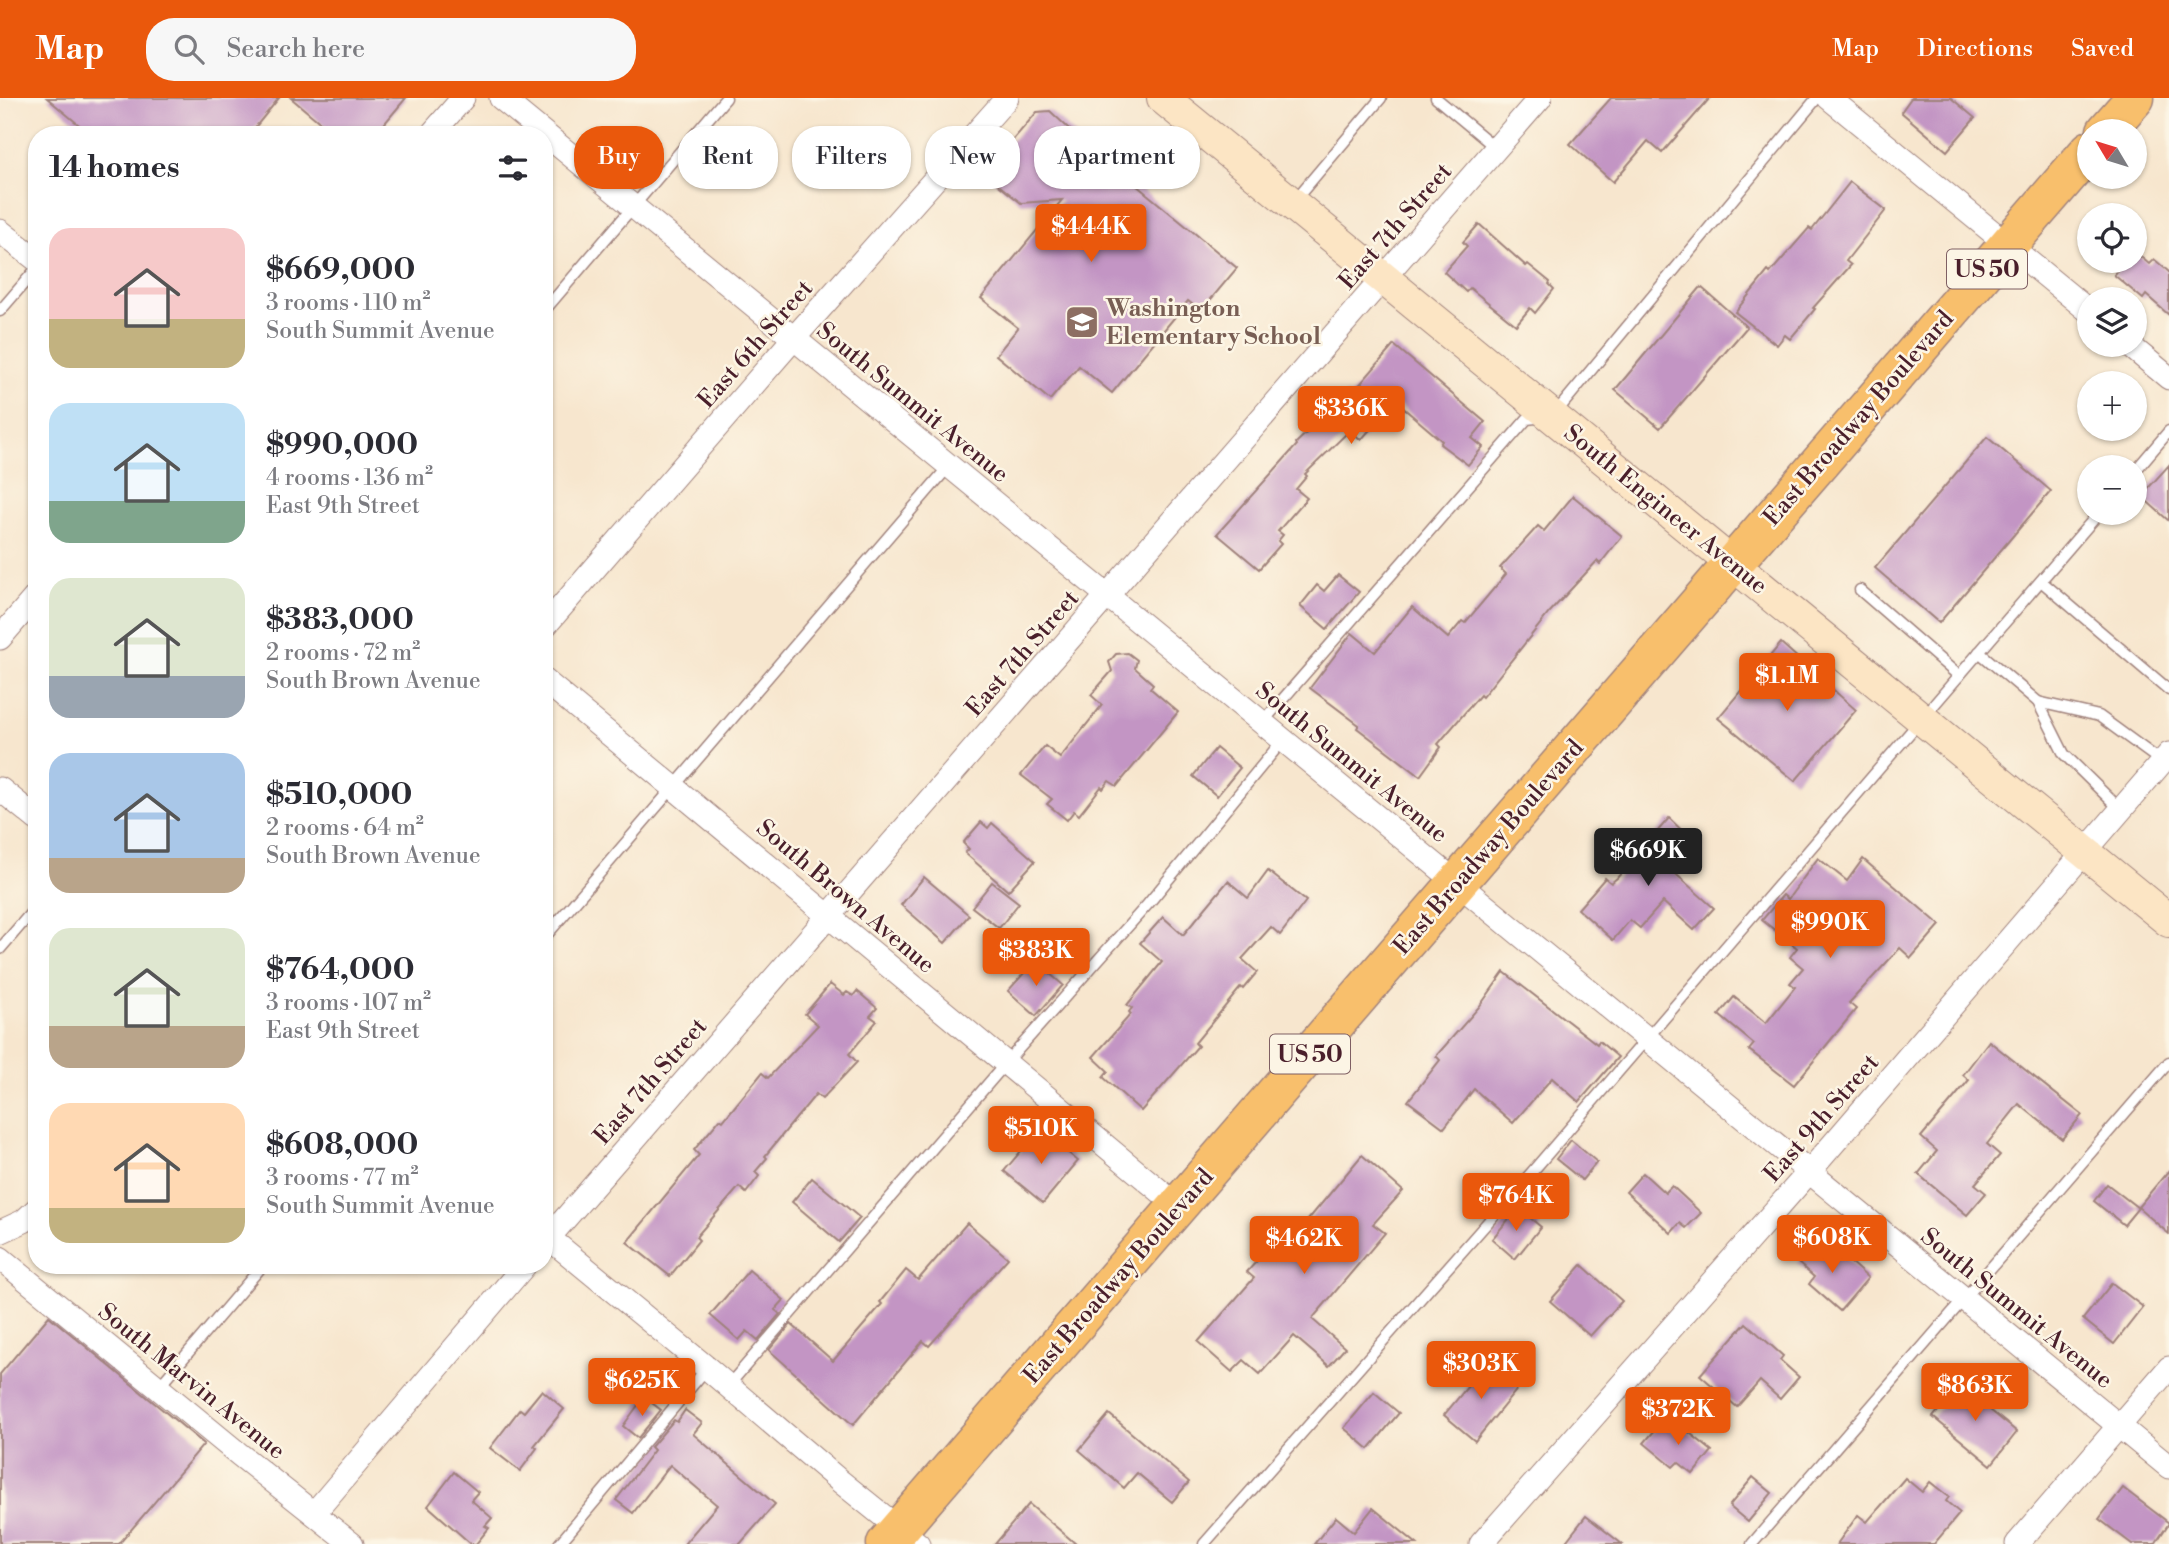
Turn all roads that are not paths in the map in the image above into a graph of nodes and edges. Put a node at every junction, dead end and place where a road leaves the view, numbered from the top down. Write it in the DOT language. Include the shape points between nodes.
graph roads {
  1 [pos="463,98"];
  2 [pos="501,98"];
  3 [pos="726,98"];
  4 [pos="1007,98"];
  5 [pos="1163,98"];
  6 [pos="1381,98"];
  7 [pos="1436,98"];
  8 [pos="1540,98"];
  9 [pos="1817,98"];
  10 [pos="1829,98"];
  11 [pos="2135,98"];
  12 [pos="2117,119"];
  13 [pos="439,126"];
  14 [pos="535,126"];
  15 [pos="553,141"];
  16 [pos="1496,148"];
  17 [pos="2077,165"];
  18 [pos="1292,204"];
  19 [pos="633,207"];
  20 [pos="0,231"];
  21 [pos="2008,245"];
  22 [pos="28,254"];
  23 [pos="28,278"];
  24 [pos="1384,279"];
  25 [pos="553,300"];
  26 [pos="2077,301"];
  27 [pos="0,311"];
  28 [pos="794,338"];
  29 [pos="2144,357"];
  30 [pos="2169,377"];
  31 [pos="1553,416"];
  32 [pos="2169,431"];
  33 [pos="2147,457"];
  34 [pos="949,466"];
  35 [pos="2089,525"];
  36 [pos="1733,564"];
  37 [pos="2041,581"];
  38 [pos="1860,590"];
  39 [pos="1107,595"];
  40 [pos="28,605"];
  41 [pos="553,617"];
  42 [pos="0,638"];
  43 [pos="1979,652"];
  44 [pos="1959,676"];
  45 [pos="553,687"];
  46 [pos="2169,690"];
  47 [pos="2038,702"];
  48 [pos="1922,718"];
  49 [pos="1262,723"];
  50 [pos="1283,740"];
  51 [pos="2165,758"];
  52 [pos="674,787"];
  53 [pos="0,789"];
  54 [pos="2121,810"];
  55 [pos="28,812"];
  56 [pos="2085,852"];
  57 [pos="1457,883"];
  58 [pos="28,916"];
  59 [pos="829,916"];
  60 [pos="2169,921"];
  61 [pos="553,928"];
  62 [pos="0,949"];
  63 [pos="1648,1039"];
  64 [pos="2169,1062"];
  65 [pos="1006,1063"];
  66 [pos="1809,1172"];
  67 [pos="1178,1206"];
  68 [pos="28,1217"];
  69 [pos="553,1230"];
  70 [pos="0,1231"];
  71 [pos="553,1244"];
  72 [pos="0,1258"];
  73 [pos="255,1274"];
  74 [pos="517,1274"];
  75 [pos="1964,1299"];
  76 [pos="707,1368"];
  77 [pos="2169,1368"];
  78 [pos="727,1385"];
  79 [pos="158,1388"];
  80 [pos="2119,1426"];
  81 [pos="2169,1467"];
  82 [pos="315,1513"];
  83 [pos="901,1539"];
  84 [pos="352,1544"];
  85 [pos="559,1544"];
  86 [pos="1204,1544"];
  87 [pos="1481,1544"];
  88 [pos="1752,1544"];
  89 [pos="2017,1544"];
  1 -- 13 [label="street"];
  2 -- 14 [label="street, South Summit Avenue"];
  3 -- 19 [label="lane"];
  4 -- 28 [label="street, East 6th Street"];
  5 -- 18 [label="street, South Engineer Avenue"];
  6 -- 18 [label="lane"];
  7 -- 16 [label="lane"];
  8 -- 16 [label="street, East 7th Street"];
  9 -- 31 [label="lane"];
  10 -- 21 [label="street"];
  11 -- 12 [label="highway"];
  15 -- 19 [label="street, South Summit Avenue"];
  16 -- 24 [label="street, East 7th Street"];
  17 -- 21 [label="highway, East Broadway Boulevard / US 50"];
  18 -- 24 [label="street, South Engineer Avenue"];
  19 -- 25 [label="lane"];
  19 -- 28 [label="street, South Summit Avenue"];
  20 -- 22 [label="street"];
  21 -- 26 [label="street"];
  21 -- 36 [label="highway, East Broadway Boulevard / US 50"];
  23 -- 27 [label="lane"];
  24 -- 31 [label="street, South Engineer Avenue"];
  24 -- 39 [label="street, East 7th Street"];
  28 -- 34 [label="street, South Summit Avenue"];
  28 -- 41 [label="street, East 6th Street"];
  29 -- 30 [label="street"];
  31 -- 36 [label="street, South Engineer Avenue"];
  31 -- 49 [label="lane" via="1527,419"];
  32 -- 33 [label="lane"];
  34 -- 39 [label="street, South Summit Avenue"];
  34 -- 52 [label="lane"];
  35 -- 37 [label="lane"];
  36 -- 48 [label="street, South Engineer Avenue"];
  36 -- 57 [label="highway, East Broadway Boulevard / US 50"];
  37 -- 43 [label="lane"];
  37 -- 46 [label="lane"];
  38 -- 44 [label="lane"];
  39 -- 49 [label="street, South Summit Avenue"];
  39 -- 59 [label="street, East 7th Street"];
  40 -- 42 [label="street"];
  43 -- 44 [label="lane"];
  43 -- 47 [label="lane"];
  44 -- 48 [label="lane"];
  45 -- 52 [label="street, South Brown Avenue"];
  47 -- 51 [label="lane" via="2099,716"];
  47 -- 54 [label="lane" via="2064,754"];
  48 -- 56 [label="street, South Engineer Avenue"];
  48 -- 63 [label="lane"];
  49 -- 50 [label="street, South Summit Avenue"];
  50 -- 57 [label="street, South Summit Avenue"];
  50 -- 65 [label="lane" via="1148,904"];
  51 -- 54 [label="street, East 9th Street"];
  52 -- 59 [label="street, South Brown Avenue"];
  52 -- 61 [label="lane"];
  53 -- 55 [label="street"];
  54 -- 56 [label="street, East 9th Street"];
  56 -- 60 [label="street, South Engineer Avenue"];
  56 -- 66 [label="street, East 9th Street"];
  57 -- 63 [label="street, South Summit Avenue"];
  57 -- 67 [label="highway, East Broadway Boulevard / US 50"];
  58 -- 62 [label="lane"];
  59 -- 65 [label="street, South Brown Avenue"];
  59 -- 69 [label="street, East 7th Street"];
  63 -- 66 [label="street, South Summit Avenue"];
  63 -- 86 [label="lane"];
  64 -- 75 [label="lane"];
  65 -- 67 [label="street, South Brown Avenue"];
  65 -- 78 [label="lane"];
  66 -- 75 [label="street, South Summit Avenue"];
  66 -- 87 [label="street, East 9th Street"];
  67 -- 83 [label="highway, East Broadway Boulevard / US 50"];
  68 -- 70 [label="street"];
  71 -- 76 [label="street"];
  72 -- 79 [label="street, South Marvin Avenue"];
  73 -- 79 [label="lane"];
  74 -- 82 [label="street"];
  75 -- 80 [label="street, South Summit Avenue"];
  75 -- 88 [label="lane"];
  76 -- 78 [label="street"];
  76 -- 85 [label="lane"];
  77 -- 80 [label="street"];
  78 -- 83 [label="street"];
  79 -- 82 [label="street, South Marvin Avenue"];
  80 -- 81 [label="street, South Summit Avenue"];
  80 -- 89 [label="street"];
  82 -- 84 [label="street, South Marvin Avenue"];
}
